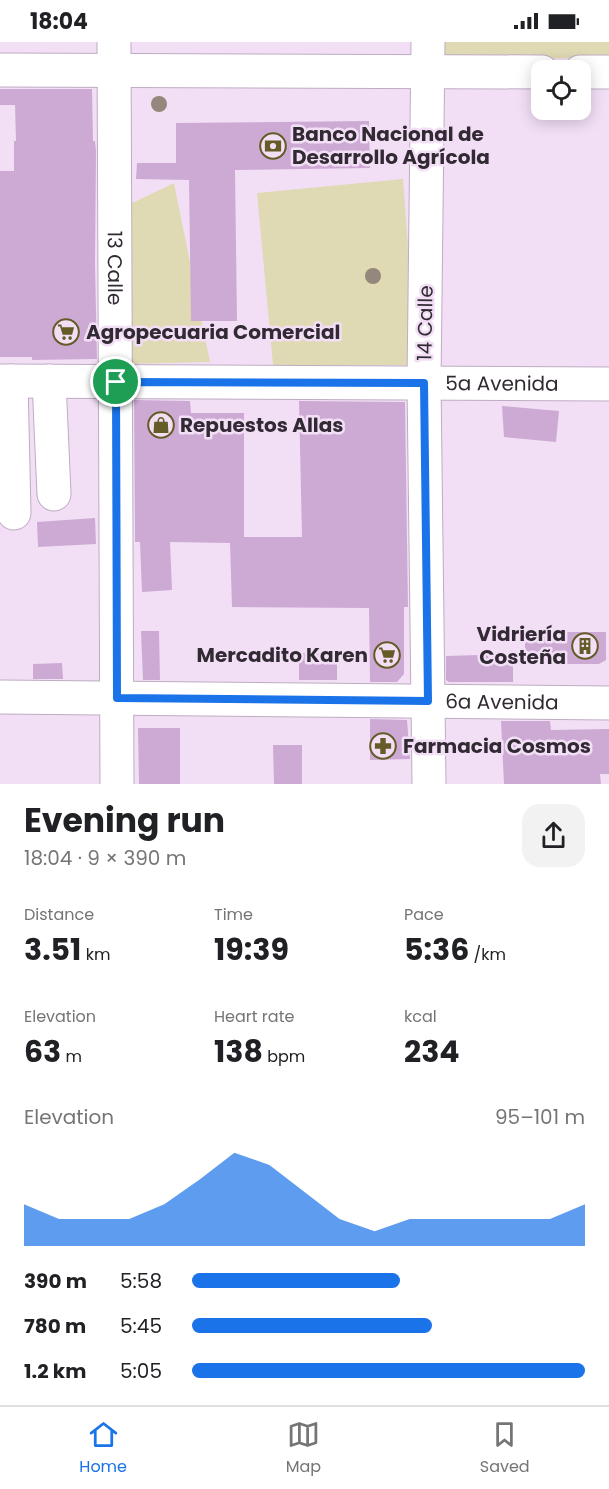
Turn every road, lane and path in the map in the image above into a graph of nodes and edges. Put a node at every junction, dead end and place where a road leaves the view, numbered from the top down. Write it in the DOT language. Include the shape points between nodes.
graph roads {
  1 [pos="114,56"];
  2 [pos="428,57"];
  3 [pos="0,69"];
  4 [pos="531,71"];
  5 [pos="591,72"];
  6 [pos="609,72"];
  7 [pos="5,381"];
  8 [pos="49,381"];
  9 [pos="116,382"];
  10 [pos="424,383"];
  11 [pos="609,384"];
  12 [pos="54,494"];
  13 [pos="14,513"];
  14 [pos="0,697"];
  15 [pos="117,698"];
  16 [pos="428,701"];
  17 [pos="609,703"];
  18 [pos="117,784"];
  19 [pos="429,784"];
  1 -- 2 [label="street"];
  1 -- 3 [label="street"];
  1 -- 9 [label="street, 13 Calle"];
  2 -- 4 [label="street"];
  2 -- 10 [label="street, 14 Calle"];
  5 -- 6 [label="street"];
  7 -- 8 [label="street, 5a Avenida"];
  7 -- 13 [label="street"];
  8 -- 9 [label="street, 5a Avenida"];
  8 -- 12 [label="street"];
  9 -- 10 [label="street, 5a Avenida"];
  9 -- 15 [label="street, 13 Calle"];
  10 -- 11 [label="street, 5a Avenida"];
  10 -- 16 [label="street, 14 Calle"];
  14 -- 15 [label="street, 6a Avenida"];
  15 -- 16 [label="street, 6a Avenida"];
  15 -- 18 [label="street, 13 Calle"];
  16 -- 17 [label="street, 6a Avenida"];
  16 -- 19 [label="street, 14 Calle"];
}
